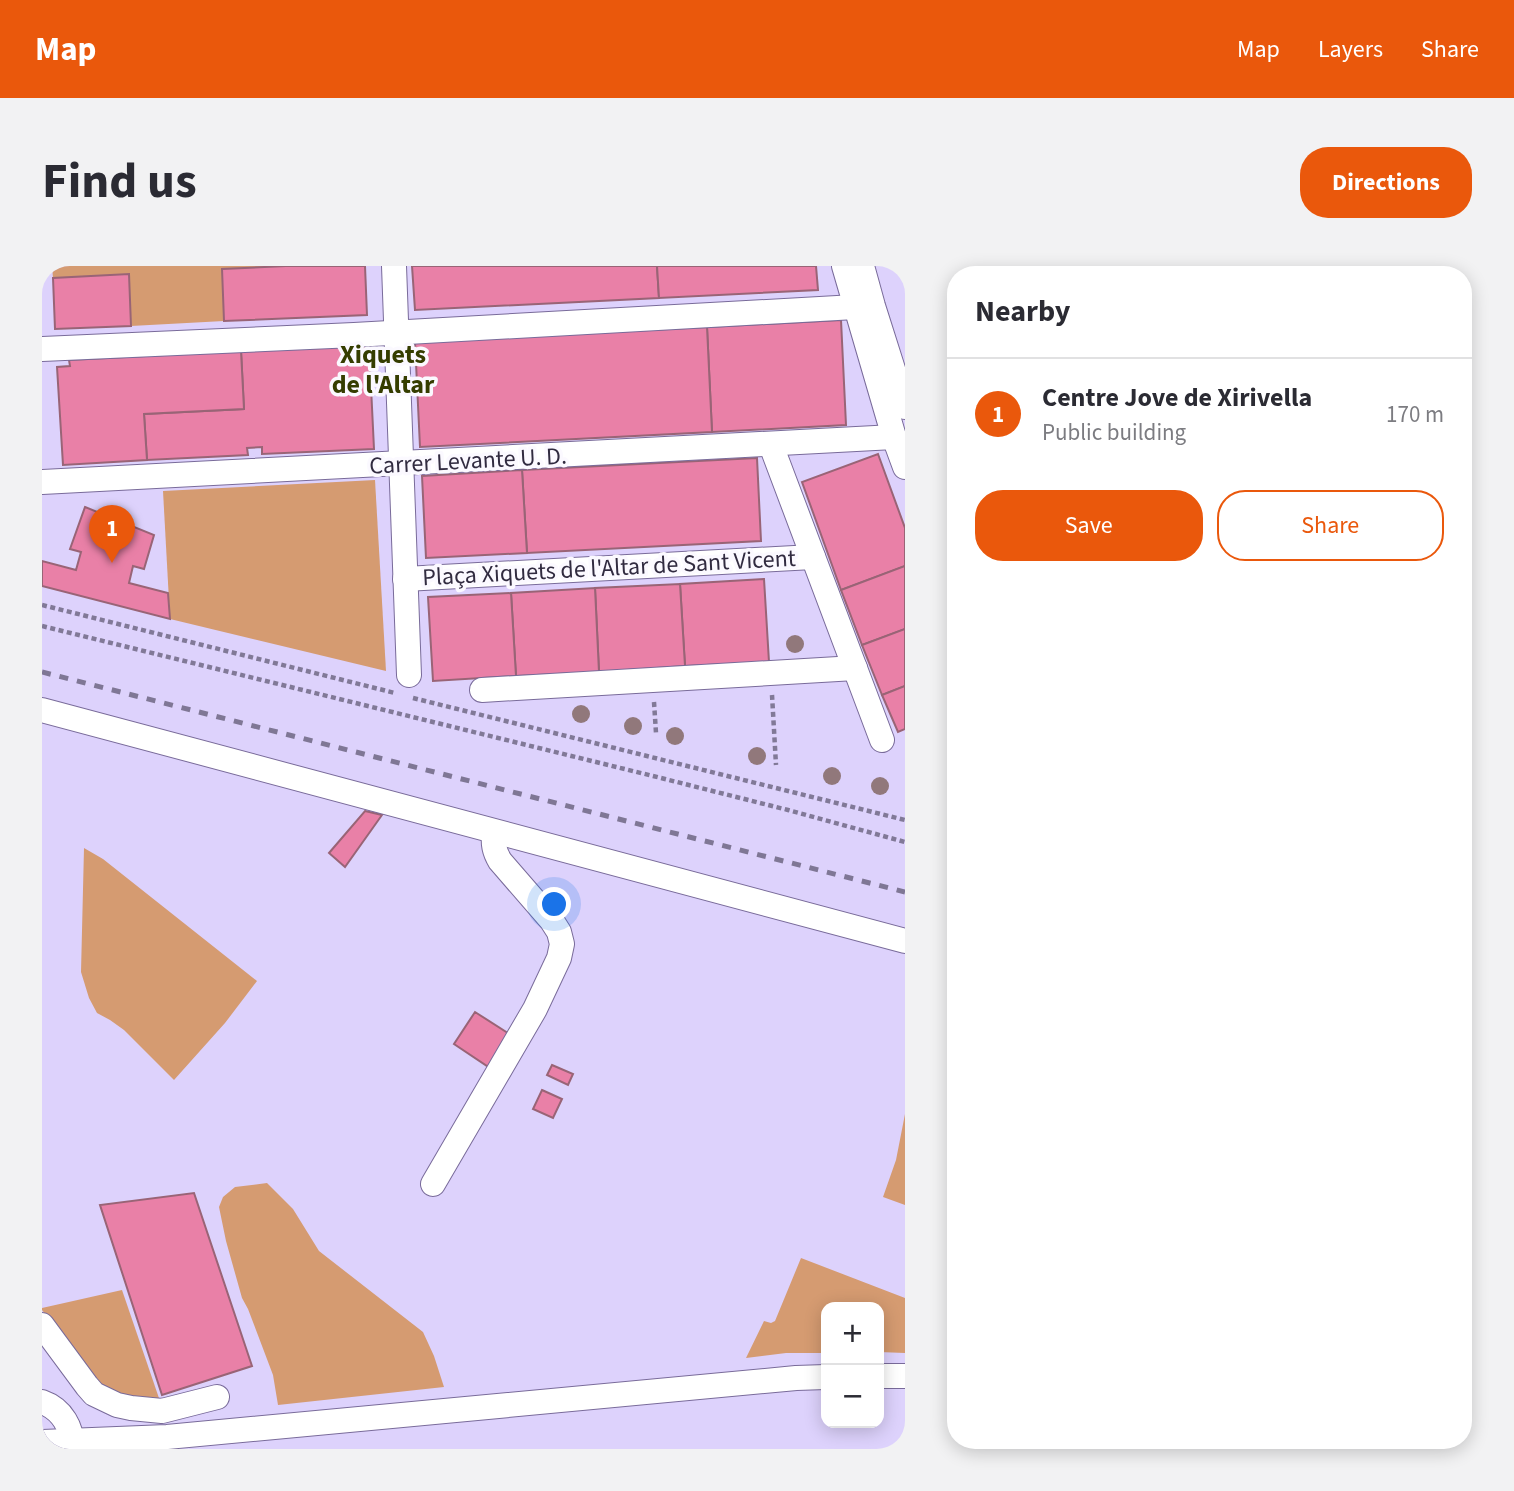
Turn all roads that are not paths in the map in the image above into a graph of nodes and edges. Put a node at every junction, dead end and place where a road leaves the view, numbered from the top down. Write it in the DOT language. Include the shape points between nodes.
graph roads {
  1 [pos="394,266"];
  2 [pos="844,266"];
  3 [pos="862,266"];
  4 [pos="855,307"];
  5 [pos="396,332"];
  6 [pos="42,349"];
  7 [pos="905,407"];
  8 [pos="894,437"];
  9 [pos="771,445"];
  10 [pos="401,464"];
  11 [pos="905,467"];
  12 [pos="42,476"];
  13 [pos="813,557"];
  14 [pos="405,579"];
  15 [pos="855,668"];
  16 [pos="409,675"];
  17 [pos="482,690"];
  18 [pos="42,710"];
  19 [pos="882,740"];
  20 [pos="494,832"];
  21 [pos="905,941"];
  22 [pos="433,1184"];
  23 [pos="42,1325"];
  24 [pos="884,1376"];
  25 [pos="905,1376"];
  26 [pos="821,1377"];
  27 [pos="217,1397"];
  28 [pos="52,1408"];
  29 [pos="42,1442"];
  30 [pos="105,1444"];
  31 [pos="72,1445"];
  1 -- 5 [label="street"];
  2 -- 4 [label="street"];
  3 -- 7 [label="street"];
  4 -- 5 [label="street"];
  4 -- 8 [label="street"];
  5 -- 6 [label="street"];
  5 -- 10 [label="street"];
  8 -- 9 [label="street, Carrer Levante U. D."];
  8 -- 11 [label="street"];
  9 -- 10 [label="street, Carrer Levante U. D."];
  9 -- 13 [label="street, Plaça Xiquets de l'Altar de Sant Vicent"];
  10 -- 12 [label="street, Carrer Levante U. D."];
  10 -- 14 [label="street"];
  13 -- 14 [label="street, Plaça Xiquets de l'Altar de Sant Vicent"];
  13 -- 15 [label="street, Plaça Xiquets de l'Altar de Sant Vicent"];
  14 -- 16 [label="street"];
  15 -- 17 [label="street"];
  15 -- 19 [label="street, Plaça Xiquets de l'Altar de Sant Vicent"];
  18 -- 20 [label="street"];
  20 -- 21 [label="street"];
  20 -- 22 [label="street" via="494,852 552,921 562,943 535,1010"];
  23 -- 27 [label="street" via="94,1394 117,1405 162,1411"];
  24 -- 25 [label="street"];
  26 -- 30 [label="street"];
  28 -- 30 [label="street"];
  28 -- 31 [label="street" via="70,1429"];
  29 -- 31 [label="street"];
  30 -- 31 [label="street"];
}
